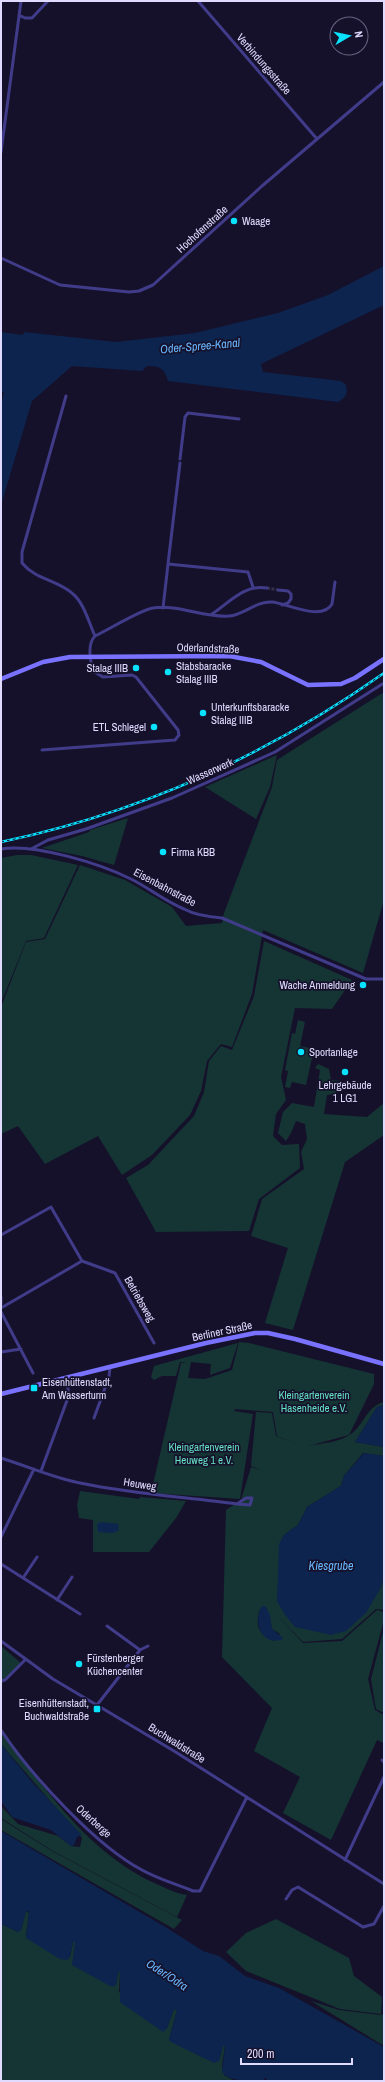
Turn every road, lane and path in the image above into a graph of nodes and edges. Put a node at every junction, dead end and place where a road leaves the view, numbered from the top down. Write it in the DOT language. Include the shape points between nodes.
graph roads {
  1 [pos="21,1"];
  2 [pos="48,1"];
  3 [pos="198,1"];
  4 [pos="19,15"];
  5 [pos="384,82"];
  6 [pos="317,139"];
  7 [pos="1,152"];
  8 [pos="1,258"];
  9 [pos="66,396"];
  10 [pos="239,419"];
  11 [pos="168,564"];
  12 [pos="336,582"];
  13 [pos="253,587"];
  14 [pos="267,588"];
  15 [pos="278,590"];
  16 [pos="282,605"];
  17 [pos="163,608"];
  18 [pos="212,614"];
  19 [pos="95,636"];
  20 [pos="91,656"];
  21 [pos="384,659"];
  22 [pos="1,679"];
  23 [pos="384,683"];
  24 [pos="42,750"];
  25 [pos="31,849"];
  26 [pos="1,850"];
  27 [pos="384,979"];
  28 [pos="1,1235"];
  29 [pos="82,1261"];
  30 [pos="1,1297"];
  31 [pos="1,1304"];
  32 [pos="1,1308"];
  33 [pos="1,1312"];
  34 [pos="154,1343"];
  35 [pos="21,1349"];
  36 [pos="1,1352"];
  37 [pos="384,1364"];
  38 [pos="110,1367"];
  39 [pos="33,1373"];
  40 [pos="66,1378"];
  41 [pos="1,1394"];
  42 [pos="94,1418"];
  43 [pos="1,1458"];
  44 [pos="34,1469"];
  45 [pos="41,1471"];
  46 [pos="237,1504"];
  47 [pos="1,1537"];
  48 [pos="37,1557"];
  49 [pos="1,1564"];
  50 [pos="72,1577"];
  51 [pos="24,1578"];
  52 [pos="57,1600"];
  53 [pos="80,1614"];
  54 [pos="107,1626"];
  55 [pos="1,1641"];
  56 [pos="148,1646"];
  57 [pos="140,1650"];
  58 [pos="25,1660"];
  59 [pos="1,1681"];
  60 [pos="97,1704"];
  61 [pos="1,1730"];
  62 [pos="384,1777"];
  63 [pos="247,1798"];
  64 [pos="345,1860"];
  65 [pos="384,1884"];
  66 [pos="286,1899"];
  67 [pos="384,1906"];
  1 -- 4 [label="street"];
  2 -- 4 [label="street" via="32,18"];
  3 -- 6 [label="street, Verbindungsstraße"];
  4 -- 7 [label="street"];
  5 -- 6 [label="street, Hochofenstraße"];
  6 -- 8 [label="street, Hochofenstraße" via="153,284 139,291 60,285"];
  9 -- 19 [label="street" via="22,552 22,563 33,574 72,593 79,600"];
  10 -- 11 [label="street" via="188,413 185,417"];
  11 -- 13 [label="street" via="248,572"];
  11 -- 17 [label="street"];
  12 -- 16 [label="street" via="332,604 325,610 300,611"];
  13 -- 14 [label="street"];
  13 -- 18 [label="street"];
  15 -- 16 [label="street" via="291,594 288,603"];
  16 -- 18 [label="street" via="271,602 255,606 240,614"];
  17 -- 18 [label="street"];
  17 -- 19 [label="street" via="152,608"];
  19 -- 20 [label="street" via="92,640"];
  20 -- 21 [label="street, Oderlandstraße" via="229,656 261,662 308,685 341,684"];
  20 -- 22 [label="street, Oderlandstraße" via="70,656 43,662"];
  20 -- 24 [label="street" via="93,671 98,675 136,677 178,730 179,736 175,740"];
  23 -- 25 [label="street, Wasserwerk" via="275,752 172,798 48,840"];
  25 -- 26 [label="street, Eisenbahnstraße"];
  25 -- 27 [label="street, Eisenbahnstraße" via="82,860 130,878 184,910 222,918 366,979"];
  28 -- 29 [label="street" via="51,1207"];
  29 -- 32 [label="street"];
  29 -- 34 [label="street, Betriebsweg" via="115,1273"];
  30 -- 31 [label="street"];
  33 -- 35 [label="street"];
  35 -- 36 [label="street"];
  35 -- 39 [label="street"];
  37 -- 38 [label="street, Berliner Straße" via="295,1339 255,1333"];
  38 -- 40 [label="street, Berliner Straße"];
  38 -- 42 [label="street" via="109,1377"];
  40 -- 41 [label="street, Berliner Straße"];
  40 -- 45 [label="street" via="69,1395"];
  43 -- 44 [label="street, Heuweg"];
  44 -- 45 [label="street, Heuweg"];
  44 -- 47 [label="street"];
  45 -- 46 [label="street, Heuweg" via="78,1483 143,1494"];
  46 -- 46 [label="street, Heuweg" via="246,1498 252,1498 250,1504"];
  48 -- 51 [label="street"];
  49 -- 51 [label="street"];
  50 -- 52 [label="street"];
  51 -- 52 [label="street"];
  52 -- 53 [label="street"];
  54 -- 57 [label="street"];
  55 -- 58 [label="street, Buchwaldstraße"];
  56 -- 57 [label="street"];
  57 -- 60 [label="street"];
  58 -- 59 [label="street"];
  58 -- 60 [label="street, Buchwaldstraße"];
  60 -- 63 [label="street, Buchwaldstraße"];
  61 -- 63 [label="street, Oderberge" via="48,1788 101,1840 143,1870 193,1891 200,1891"];
  62 -- 64 [label="street"];
  63 -- 64 [label="street, Buchwaldstraße"];
  64 -- 65 [label="street, Buchwaldstraße"];
  66 -- 67 [label="street" via="292,1890 298,1887 363,1927 374,1924"];
}
